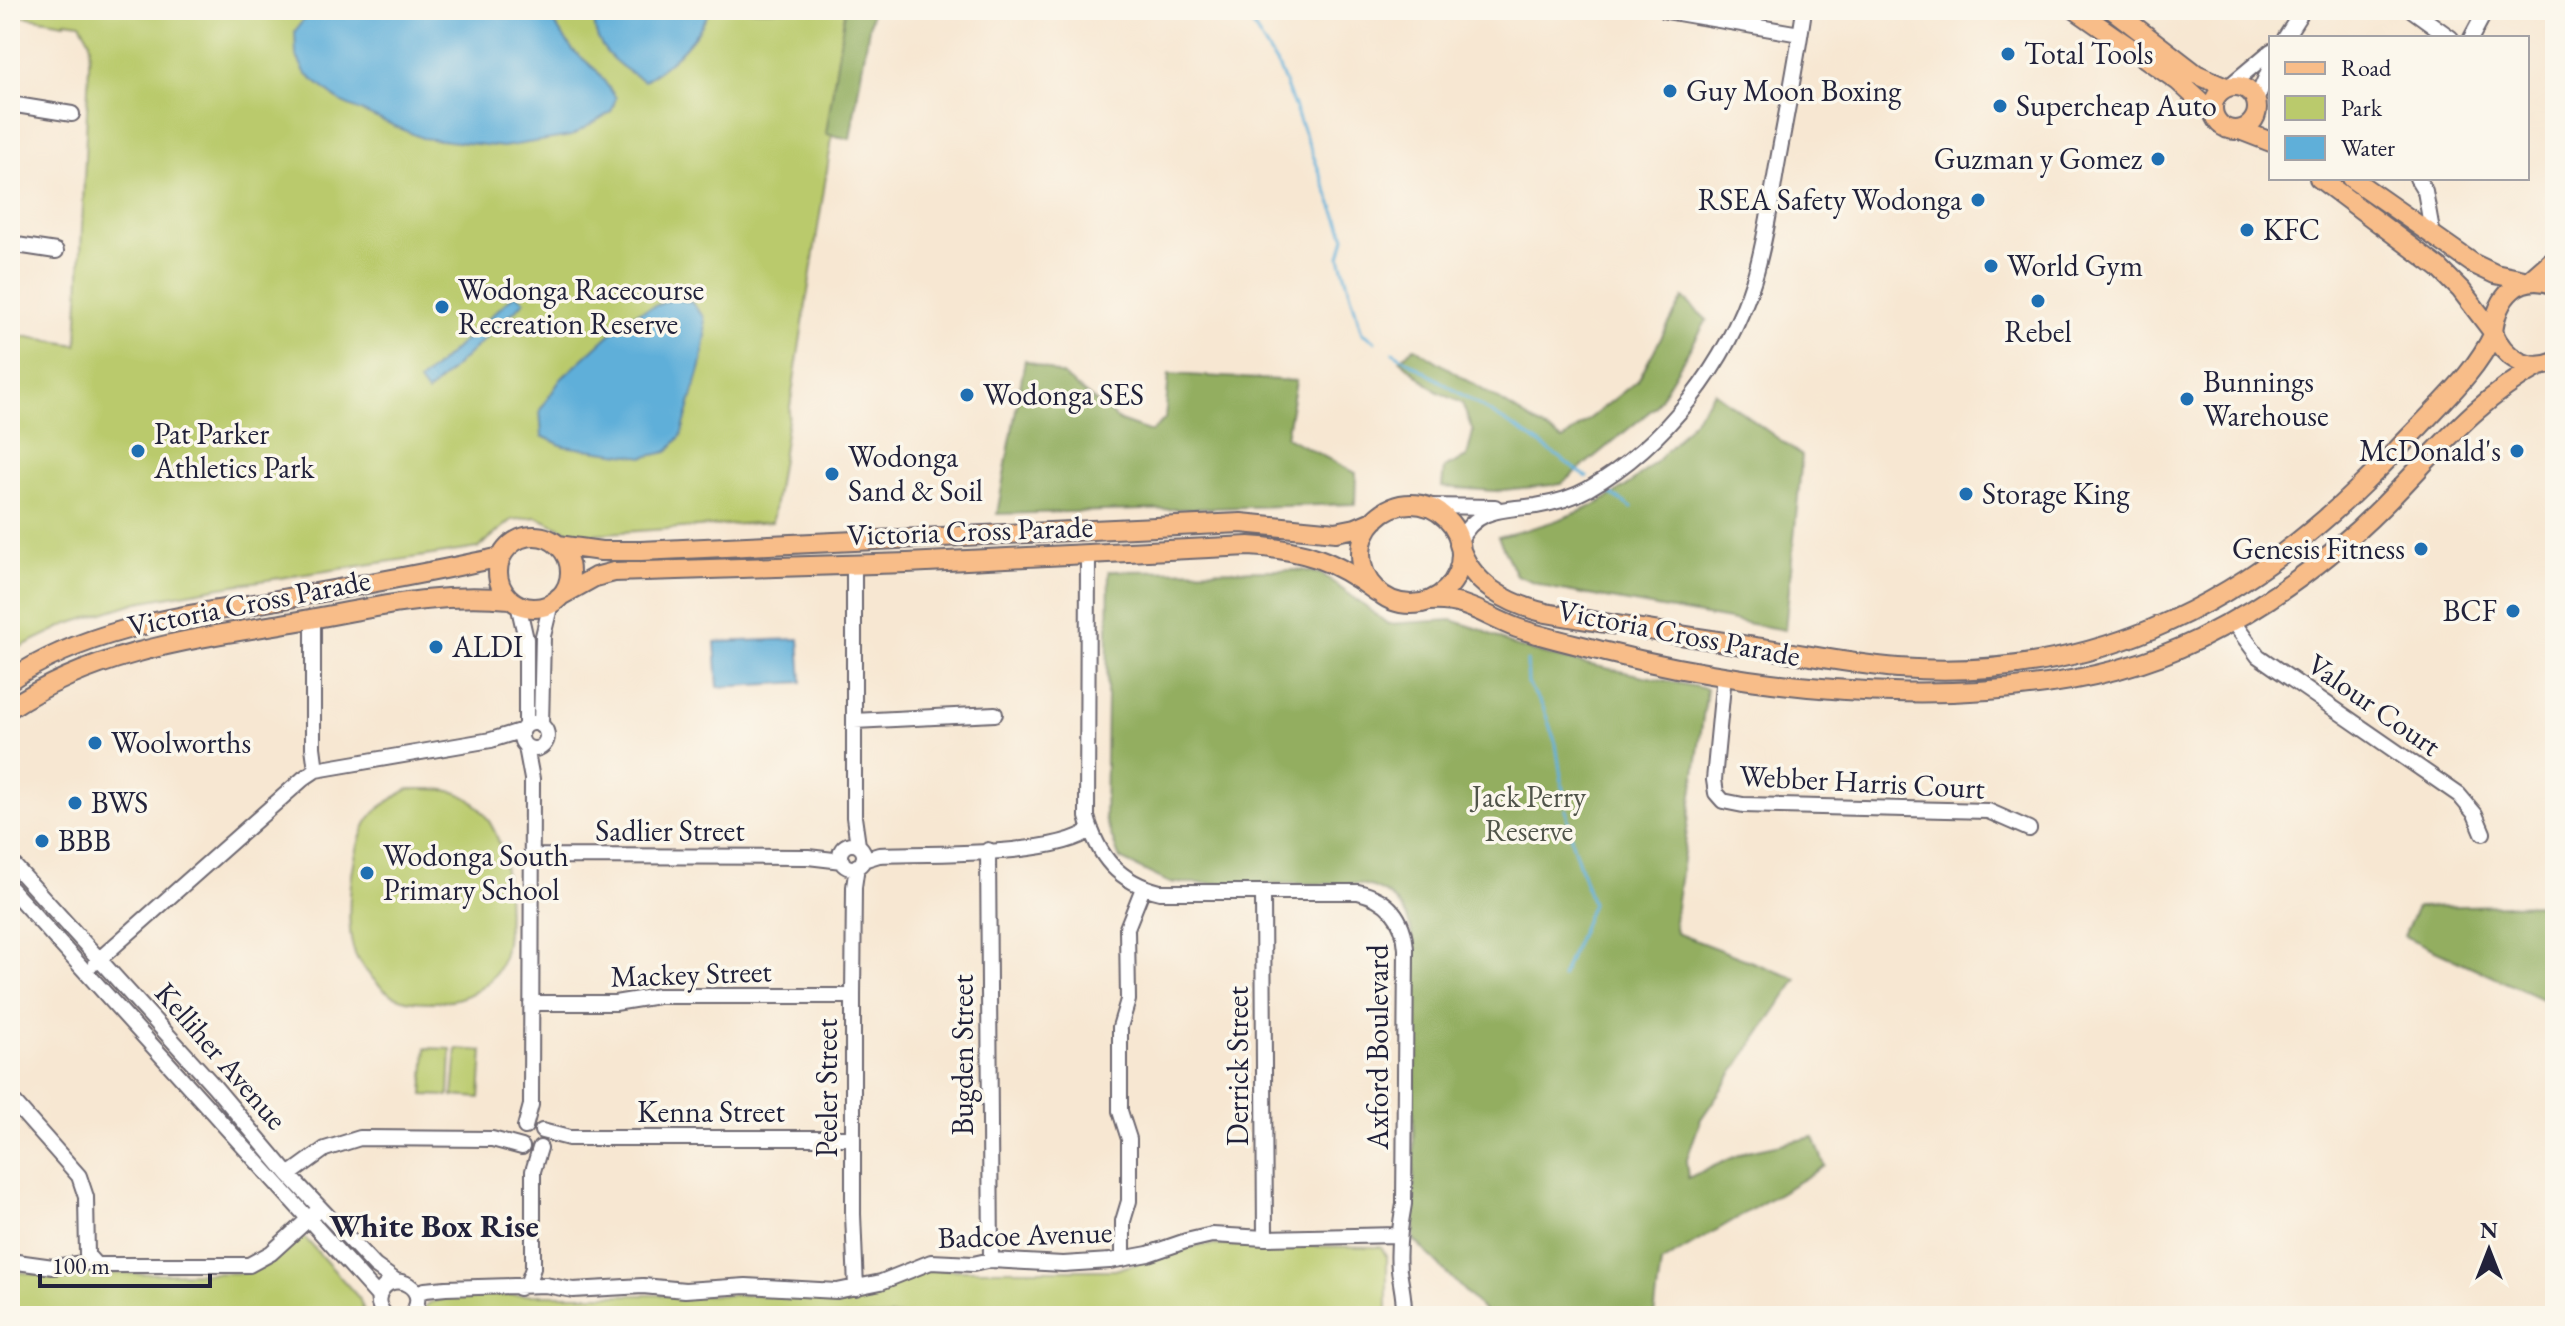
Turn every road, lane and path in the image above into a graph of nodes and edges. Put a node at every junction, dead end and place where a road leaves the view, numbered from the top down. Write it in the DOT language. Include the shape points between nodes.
graph roads {
  1 [pos="1804,10"];
  2 [pos="2076,10"];
  3 [pos="2113,10"];
  4 [pos="2412,10"];
  5 [pos="2486,10"];
  6 [pos="1666,11"];
  7 [pos="2301,11"];
  8 [pos="1800,34"];
  9 [pos="2286,36"];
  10 [pos="2448,36"];
  11 [pos="2472,36"];
  12 [pos="2269,53"];
  13 [pos="2269,70"];
  14 [pos="2227,87"];
  15 [pos="2256,102"];
  16 [pos="10,104"];
  17 [pos="2213,113"];
  18 [pos="72,114"];
  19 [pos="2269,116"];
  20 [pos="2240,130"];
  21 [pos="2269,141"];
  22 [pos="2322,180"];
  23 [pos="2354,180"];
  24 [pos="2418,180"];
  25 [pos="2433,236"];
  26 [pos="10,244"];
  27 [pos="56,251"];
  28 [pos="2555,258"];
  29 [pos="2529,281"];
  30 [pos="2555,285"];
  31 [pos="2494,333"];
  32 [pos="2548,366"];
  33 [pos="2442,445"];
  34 [pos="2393,453"];
  35 [pos="2416,472"];
  36 [pos="2372,475"];
  37 [pos="1428,506"];
  38 [pos="1510,508"];
  39 [pos="1375,520"];
  40 [pos="1087,530"];
  41 [pos="906,538"];
  42 [pos="1459,543"];
  43 [pos="558,545"];
  44 [pos="1088,555"];
  45 [pos="2281,556"];
  46 [pos="501,557"];
  47 [pos="907,563"];
  48 [pos="854,564"];
  49 [pos="2298,580"];
  50 [pos="1377,592"];
  51 [pos="555,600"];
  52 [pos="514,601"];
  53 [pos="1430,601"];
  54 [pos="313,618"];
  55 [pos="2233,622"];
  56 [pos="1724,675"];
  57 [pos="10,680"];
  58 [pos="10,708"];
  59 [pos="995,714"];
  60 [pos="854,721"];
  61 [pos="541,726"];
  62 [pos="524,728"];
  63 [pos="491,740"];
  64 [pos="525,746"];
  65 [pos="542,747"];
  66 [pos="316,770"];
  67 [pos="532,779"];
  68 [pos="1091,829"];
  69 [pos="2029,829"];
  70 [pos="2483,833"];
  71 [pos="988,850"];
  72 [pos="531,856"];
  73 [pos="852,856"];
  74 [pos="10,861"];
  75 [pos="23,875"];
  76 [pos="10,888"];
  77 [pos="1143,888"];
  78 [pos="1263,893"];
  79 [pos="100,959"];
  80 [pos="86,971"];
  81 [pos="853,996"];
  82 [pos="531,1003"];
  83 [pos="10,1098"];
  84 [pos="534,1135"];
  85 [pos="853,1138"];
  86 [pos="492,1139"];
  87 [pos="523,1148"];
  88 [pos="533,1171"];
  89 [pos="289,1175"];
  90 [pos="321,1207"];
  91 [pos="309,1218"];
  92 [pos="1398,1235"];
  93 [pos="1265,1238"];
  94 [pos="1123,1259"];
  95 [pos="991,1260"];
  96 [pos="10,1261"];
  97 [pos="91,1262"];
  98 [pos="396,1281"];
  99 [pos="519,1288"];
  100 [pos="856,1288"];
  101 [pos="416,1293"];
  102 [pos="379,1297"];
  103 [pos="383,1315"];
  104 [pos="411,1316"];
  105 [pos="1404,1316"];
  1 -- 8 [label="street"];
  2 -- 17 [label="main road" via="2178,81"];
  3 -- 14 [label="main road" via="2196,74"];
  4 -- 10 [label="street"];
  5 -- 11 [label="street"];
  6 -- 8 [label="street"];
  7 -- 9 [label="street"];
  8 -- 38 [label="street" via="1754,280 1719,354 1682,408 1612,473 1562,500"];
  12 -- 14 [label="street"];
  13 -- 15 [label="street"];
  14 -- 15 [label="main road" via="2245,89"];
  14 -- 17 [label="main road" via="2215,98"];
  15 -- 19 [label="main road"];
  15 -- 20 [label="main road" via="2255,120"];
  16 -- 18 [label="street"];
  17 -- 20 [label="main road" via="2222,127"];
  20 -- 21 [label="main road"];
  22 -- 31 [label="main road" via="2439,268"];
  23 -- 25 [label="main road"];
  24 -- 25 [label="street" via="2426,194"];
  25 -- 29 [label="main road" via="2489,272"];
  26 -- 27 [label="street"];
  28 -- 29 [label="main road, Victoria Cross Parade"];
  29 -- 30 [label="main road"];
  29 -- 31 [label="main road, Victoria Cross Parade" via="2503,301"];
  31 -- 32 [label="main road" via="2509,355 2525,364"];
  31 -- 34 [label="main road, Victoria Cross Parade" via="2470,373"];
  32 -- 33 [label="main road, Victoria Cross Parade" via="2497,392"];
  33 -- 34 [label="main road" via="2418,454"];
  33 -- 35 [label="main road, Victoria Cross Parade"];
  34 -- 36 [label="main road, Victoria Cross Parade"];
  35 -- 36 [label="main road"];
  35 -- 49 [label="main road, Victoria Cross Parade"];
  36 -- 45 [label="main road, Victoria Cross Parade"];
  37 -- 38 [label="street"];
  37 -- 39 [label="main road" via="1403,505"];
  37 -- 42 [label="main road" via="1445,517"];
  38 -- 42 [label="street" via="1474,520"];
  39 -- 40 [label="main road, Victoria Cross Parade" via="1336,532 1241,523"];
  39 -- 50 [label="main road" via="1362,556"];
  40 -- 41 [label="main road, Victoria Cross Parade"];
  40 -- 44 [label="main road"];
  41 -- 43 [label="main road, Victoria Cross Parade" via="641,551"];
  41 -- 47 [label="main road"];
  42 -- 45 [label="main road, Victoria Cross Parade" via="1478,578 1534,610 1895,668 1959,670 2026,664 2114,644 2220,597"];
  42 -- 53 [label="main road" via="1452,582"];
  43 -- 46 [label="main road" via="527,536 508,546"];
  43 -- 51 [label="main road" via="569,578"];
  44 -- 47 [label="main road, Victoria Cross Parade"];
  44 -- 50 [label="main road, Victoria Cross Parade" via="1249,546 1285,549 1330,562"];
  44 -- 68 [label="street" via="1086,796"];
  45 -- 49 [label="main road"];
  46 -- 52 [label="main road" via="500,584"];
  46 -- 57 [label="main road, Victoria Cross Parade" via="148,623 78,645"];
  47 -- 48 [label="main road, Victoria Cross Parade"];
  48 -- 51 [label="main road, Victoria Cross Parade" via="614,572"];
  48 -- 60 [label="street, Peeler Street"];
  49 -- 55 [label="main road, Victoria Cross Parade"];
  50 -- 53 [label="main road" via="1404,604"];
  51 -- 52 [label="main road" via="534,607"];
  51 -- 61 [label="street" via="543,636"];
  52 -- 54 [label="main road, Victoria Cross Parade" via="447,596"];
  52 -- 62 [label="street" via="526,639"];
  53 -- 56 [label="main road, Victoria Cross Parade" via="1462,603 1532,633 1619,655"];
  54 -- 58 [label="main road, Victoria Cross Parade" via="121,655 31,693"];
  54 -- 66 [label="street"];
  55 -- 56 [label="main road, Victoria Cross Parade" via="2152,659 2050,685 1895,691"];
  55 -- 70 [label="street, Valour Court" via="2258,656 2459,795"];
  56 -- 69 [label="street, Webber Harris Court" via="1714,780 1723,801 1988,811"];
  59 -- 60 [label="street"];
  60 -- 73 [label="street, Peeler Street"];
  61 -- 62 [label="street"];
  61 -- 65 [label="street" via="547,737"];
  62 -- 63 [label="street"];
  62 -- 64 [label="street"];
  63 -- 64 [label="street"];
  63 -- 66 [label="street"];
  64 -- 65 [label="street"];
  64 -- 67 [label="street"];
  65 -- 67 [label="street"];
  66 -- 79 [label="street"];
  67 -- 72 [label="street"];
  68 -- 71 [label="street, Sadlier Street" via="1055,845"];
  68 -- 77 [label="street" via="1109,862"];
  71 -- 73 [label="street, Sadlier Street"];
  71 -- 95 [label="street, Bugden Street"];
  72 -- 73 [label="street, Sadlier Street"];
  72 -- 82 [label="street"];
  73 -- 81 [label="street, Peeler Street"];
  74 -- 75 [label="street, Kelliher Avenue"];
  75 -- 76 [label="street"];
  75 -- 79 [label="street, Kelliher Avenue"];
  76 -- 80 [label="street, Kelliher Avenue"];
  77 -- 78 [label="street, Axford Boulevard"];
  77 -- 94 [label="street" via="1127,928 1128,1000 1120,1027 1120,1111 1129,1139"];
  78 -- 92 [label="street, Axford Boulevard" via="1370,895 1388,906 1403,928 1404,1204"];
  78 -- 93 [label="street, Derrick Street"];
  79 -- 80 [label="street"];
  79 -- 89 [label="street, Kelliher Avenue"];
  80 -- 91 [label="street, Kelliher Avenue"];
  81 -- 82 [label="street, Mackey Street" via="658,996 615,1003"];
  81 -- 85 [label="street, Peeler Street"];
  82 -- 84 [label="street"];
  83 -- 97 [label="street" via="79,1176 86,1197"];
  84 -- 85 [label="street, Kenna Street"];
  84 -- 86 [label="street, Kenna Street"];
  84 -- 87 [label="street" via="518,1140"];
  84 -- 88 [label="street"];
  85 -- 100 [label="street, Peeler Street"];
  86 -- 87 [label="street, Kenna Street"];
  86 -- 89 [label="street, Kenna Street" via="360,1138 325,1149"];
  87 -- 88 [label="street"];
  88 -- 99 [label="street" via="533,1268"];
  89 -- 90 [label="street, Kelliher Avenue"];
  90 -- 91 [label="street"];
  90 -- 98 [label="street, Kelliher Avenue" via="375,1266"];
  91 -- 97 [label="street" via="271,1253 249,1265"];
  91 -- 102 [label="street, Kelliher Avenue"];
  92 -- 93 [label="street, Badcoe Avenue"];
  92 -- 105 [label="street, Axford Boulevard"];
  93 -- 94 [label="street, Badcoe Avenue" via="1212,1235"];
  94 -- 95 [label="street, Badcoe Avenue" via="1063,1264"];
  95 -- 100 [label="street, Badcoe Avenue" via="931,1262"];
  96 -- 97 [label="street" via="53,1267"];
  98 -- 101 [label="street, Kelliher Avenue"];
  98 -- 102 [label="street"];
  99 -- 100 [label="street, Badcoe Avenue"];
  99 -- 101 [label="street, Badcoe Avenue"];
  101 -- 104 [label="street"];
  102 -- 103 [label="street"];
}
